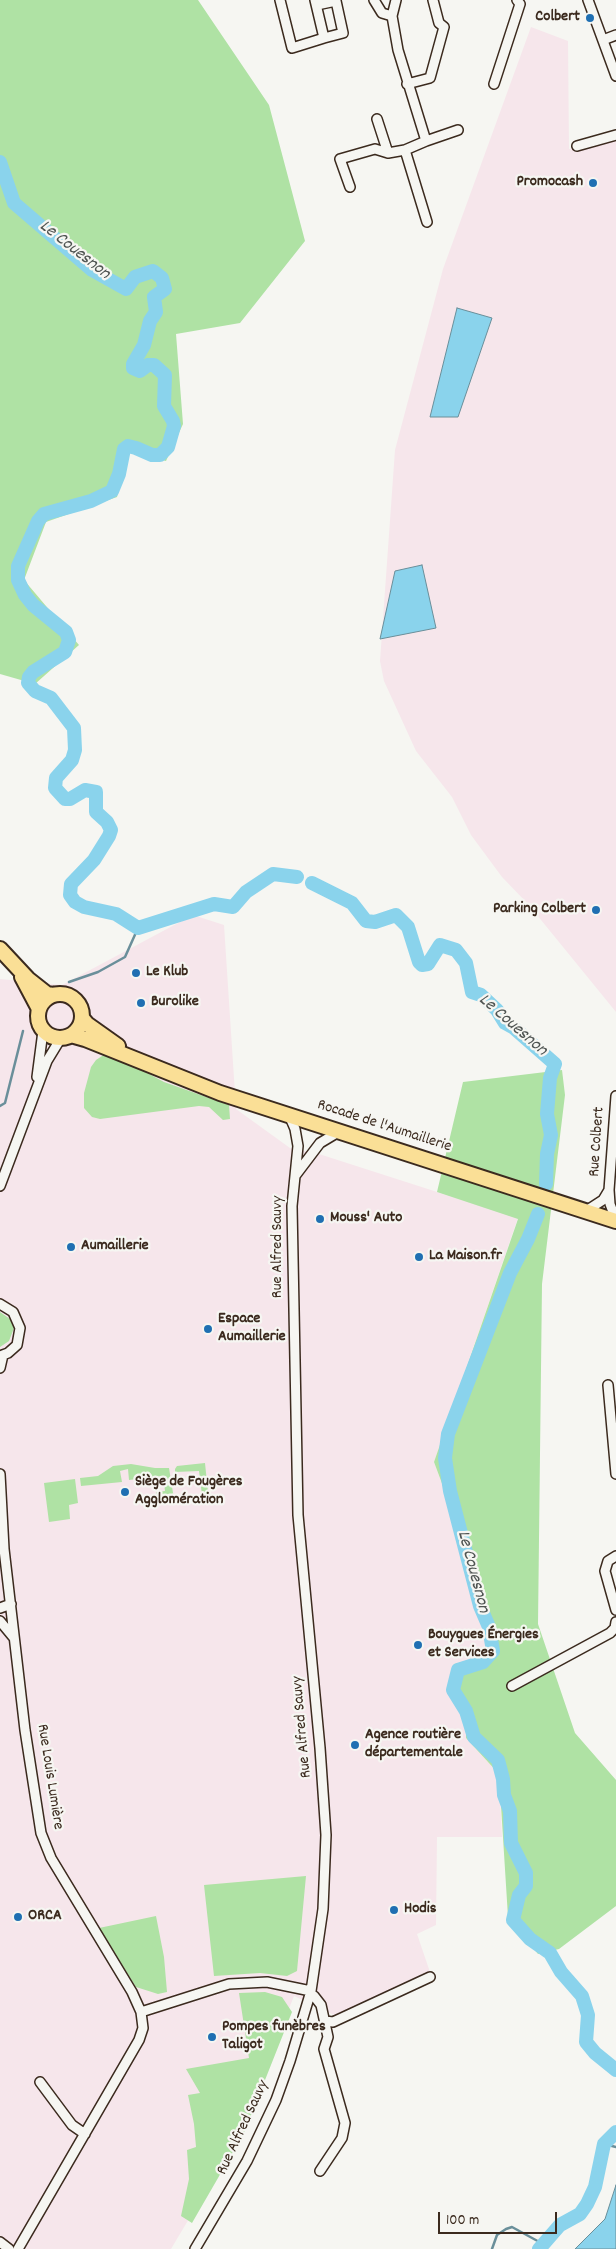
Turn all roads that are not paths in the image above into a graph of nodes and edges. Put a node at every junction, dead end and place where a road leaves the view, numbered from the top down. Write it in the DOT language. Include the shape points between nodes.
graph roads {
  1 [pos="280,0"];
  2 [pos="374,0"];
  3 [pos="396,0"];
  4 [pos="433,0"];
  5 [pos="517,0"];
  6 [pos="588,0"];
  7 [pos="316,3"];
  8 [pos="392,16"];
  9 [pos="616,35"];
  10 [pos="324,38"];
  11 [pos="603,40"];
  12 [pos="616,76"];
  13 [pos="407,84"];
  14 [pos="494,84"];
  15 [pos="377,119"];
  16 [pos="458,130"];
  17 [pos="616,135"];
  18 [pos="426,141"];
  19 [pos="576,146"];
  20 [pos="405,150"];
  21 [pos="388,153"];
  22 [pos="350,187"];
  23 [pos="426,222"];
  24 [pos="0,949"];
  25 [pos="16,968"];
  26 [pos="52,995"];
  27 [pos="39,1009"];
  28 [pos="82,1018"];
  29 [pos="44,1031"];
  30 [pos="66,1037"];
  31 [pos="144,1062"];
  32 [pos="35,1089"];
  33 [pos="616,1096"];
  34 [pos="289,1115"];
  35 [pos="340,1131"];
  36 [pos="295,1176"];
  37 [pos="0,1186"];
  38 [pos="609,1190"];
  39 [pos="586,1210"];
  40 [pos="616,1220"];
  41 [pos="0,1304"];
  42 [pos="2,1356"];
  43 [pos="0,1368"];
  44 [pos="608,1385"];
  45 [pos="615,1436"];
  46 [pos="0,1474"];
  47 [pos="616,1474"];
  48 [pos="4,1549"];
  49 [pos="616,1556"];
  50 [pos="0,1566"];
  51 [pos="0,1596"];
  52 [pos="11,1602"];
  53 [pos="0,1608"];
  54 [pos="616,1610"];
  55 [pos="0,1620"];
  56 [pos="616,1622"];
  57 [pos="15,1639"];
  58 [pos="512,1686"];
  59 [pos="430,1978"];
  60 [pos="311,1993"];
  61 [pos="141,2012"];
  62 [pos="325,2021"];
  63 [pos="40,2082"];
  64 [pos="85,2134"];
  65 [pos="320,2171"];
  66 [pos="0,2242"];
  67 [pos="9,2249"];
  68 [pos="18,2249"];
  69 [pos="195,2249"];
  1 -- 10 [label="street" via="292,48"];
  2 -- 8 [label="street" via="382,13"];
  3 -- 8 [label="street"];
  4 -- 13 [label="street" via="439,22 444,27 430,78"];
  5 -- 14 [label="street" via="520,4"];
  6 -- 11 [label="street"];
  7 -- 10 [label="street"];
  7 -- 10 [label="street" via="336,1 343,33"];
  8 -- 13 [label="street"];
  9 -- 11 [label="street"];
  11 -- 12 [label="street"];
  13 -- 18 [label="street"];
  15 -- 21 [label="street"];
  16 -- 18 [label="street"];
  17 -- 19 [label="street"];
  18 -- 20 [label="street"];
  20 -- 21 [label="street"];
  20 -- 23 [label="street"];
  21 -- 22 [label="street" via="375,149 340,159"];
  24 -- 25 [label="main road"];
  25 -- 26 [label="main road"];
  25 -- 27 [label="main road"];
  26 -- 27 [label="main road"];
  26 -- 28 [label="main road" via="73,998"];
  27 -- 29 [label="main road"];
  28 -- 30 [label="main road" via="79,1028"];
  28 -- 31 [label="main road, Rocade de l'Aumaillerie"];
  29 -- 30 [label="main road" via="55,1038"];
  29 -- 32 [label="street"];
  30 -- 31 [label="main road, Rocade de l'Aumaillerie"];
  30 -- 32 [label="street" via="47,1061"];
  31 -- 34 [label="main road, Rocade de l'Aumaillerie" via="187,1081"];
  32 -- 37 [label="street"];
  33 -- 38 [label="street, Rue Colbert"];
  34 -- 35 [label="main road, Rocade de l'Aumaillerie"];
  34 -- 36 [label="street, Rue Alfred Sauvy" via="298,1146"];
  35 -- 36 [label="street, Rue Alfred Sauvy" via="320,1143"];
  35 -- 39 [label="main road, Rocade de l'Aumaillerie"];
  36 -- 60 [label="street, Rue Alfred Sauvy" via="292,1206 298,1515 326,1835 323,1909"];
  38 -- 39 [label="street, Rue Colbert" via="603,1200"];
  38 -- 40 [label="street, Rue Colbert"];
  39 -- 40 [label="main road, Rocade de l'Aumaillerie"];
  41 -- 42 [label="street" via="14,1312 20,1328 16,1345"];
  42 -- 43 [label="street"];
  44 -- 45 [label="street"];
  45 -- 47 [label="street"];
  46 -- 48 [label="street, Rue Louis Lumière"];
  48 -- 50 [label="street"];
  48 -- 52 [label="street, Rue Louis Lumière"];
  49 -- 54 [label="street" via="608,1561 605,1571"];
  51 -- 52 [label="street"];
  52 -- 53 [label="street"];
  52 -- 57 [label="street, Rue Louis Lumière"];
  55 -- 57 [label="street"];
  56 -- 58 [label="street" via="610,1632"];
  57 -- 61 [label="street, Rue Louis Lumière" via="41,1833 50,1858"];
  59 -- 62 [label="street" via="333,2022"];
  60 -- 61 [label="street" via="268,1982 229,1984"];
  60 -- 62 [label="street" via="321,2005"];
  60 -- 69 [label="street, Rue Alfred Sauvy" via="290,2061 259,2136"];
  61 -- 64 [label="street, Rue Louis Lumière" via="143,2028 139,2040"];
  62 -- 65 [label="street" via="328,2037 324,2049 345,2123 342,2138"];
  63 -- 64 [label="street" via="72,2125"];
  64 -- 68 [label="street, Rue Louis Lumière"];
  66 -- 67 [label="street"];
}
